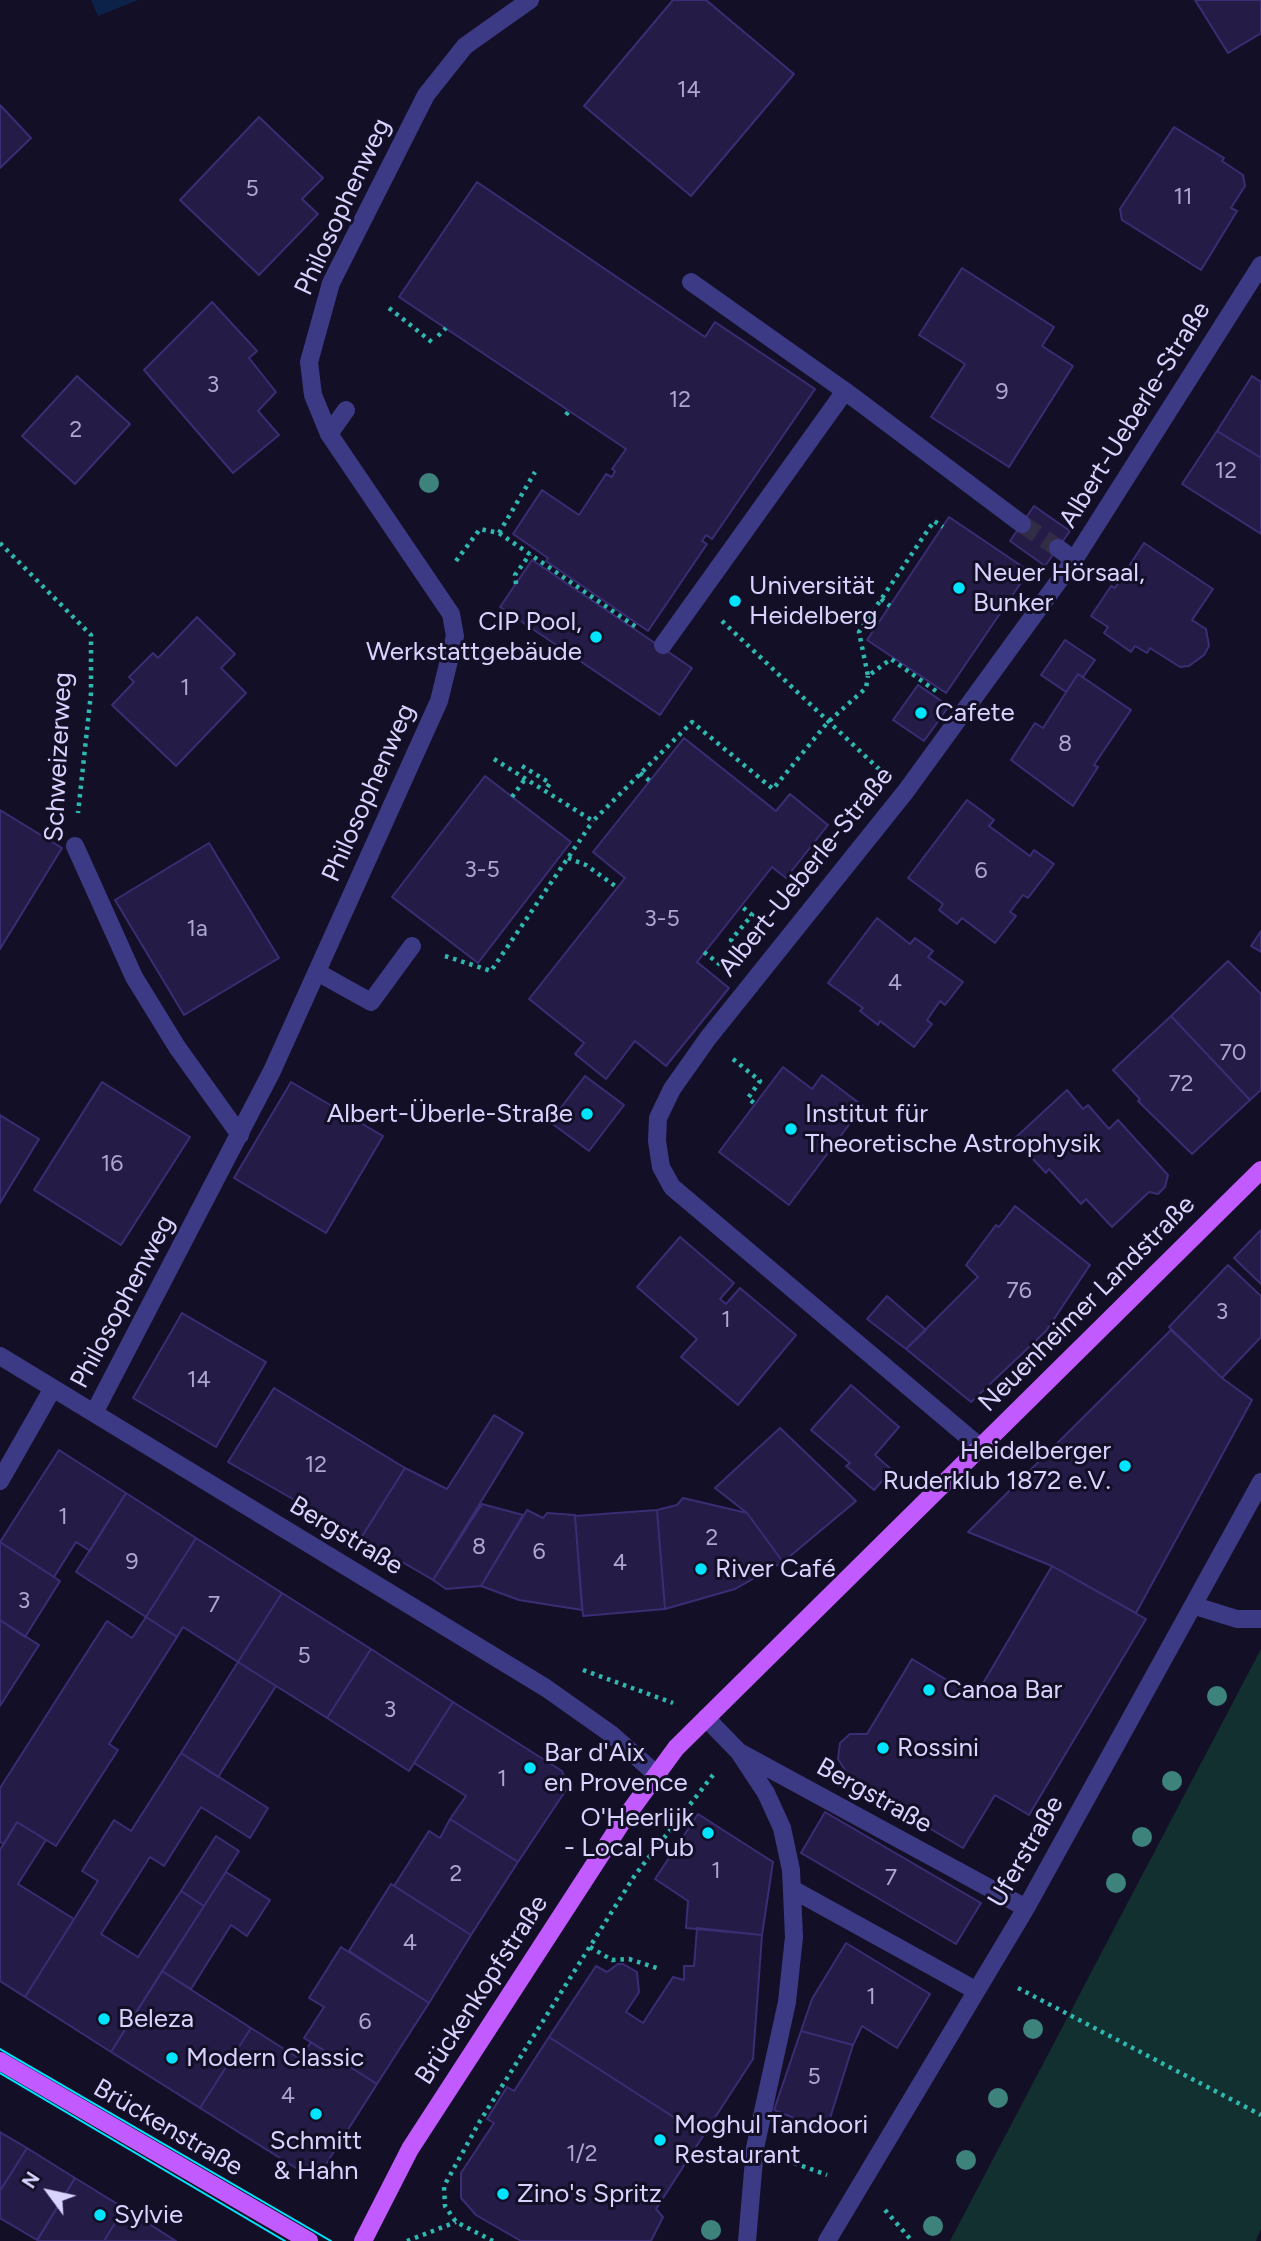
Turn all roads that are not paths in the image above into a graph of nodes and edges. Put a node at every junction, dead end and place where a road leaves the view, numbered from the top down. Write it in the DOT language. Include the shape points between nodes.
graph roads {
  1 [pos="530,0"];
  2 [pos="1261,265"];
  3 [pos="691,282"];
  4 [pos="845,391"];
  5 [pos="346,410"];
  6 [pos="329,434"];
  7 [pos="1022,524"];
  8 [pos="1058,548"];
  9 [pos="1074,560"];
  10 [pos="663,645"];
  11 [pos="75,845"];
  12 [pos="412,946"];
  13 [pos="317,972"];
  14 [pos="240,1135"];
  15 [pos="1261,1170"];
  16 [pos="7,1360"];
  17 [pos="53,1388"];
  18 [pos="94,1413"];
  19 [pos="980,1447"];
  20 [pos="0,1480"];
  21 [pos="1261,1482"];
  22 [pos="1195,1606"];
  23 [pos="1261,1619"];
  24 [pos="706,1718"];
  25 [pos="739,1752"];
  26 [pos="656,1774"];
  27 [pos="792,1889"];
  28 [pos="1026,1908"];
  29 [pos="975,1990"];
  30 [pos="0,2061"];
  31 [pos="309,2241"];
  32 [pos="363,2241"];
  33 [pos="747,2241"];
  34 [pos="827,2241"];
  1 -- 6 [label="street, Philosophenweg" via="465,46 426,95 331,283 309,362 313,395"];
  2 -- 9 [label="street, Albert-Ueberle-Straße"];
  3 -- 4 [label="street"];
  4 -- 7 [label="street"];
  4 -- 10 [label="street"];
  5 -- 6 [label="street"];
  6 -- 13 [label="street, Philosophenweg" via="436,589 451,614 455,636 439,701"];
  8 -- 9 [label="street"];
  9 -- 19 [label="street, Albert-Ueberle-Straße" via="906,791 708,1038 658,1118 661,1167 672,1187"];
  11 -- 14 [label="street, Schweizerweg" via="134,977"];
  12 -- 13 [label="street" via="371,1002"];
  13 -- 14 [label="street, Philosophenweg"];
  14 -- 18 [label="street, Philosophenweg"];
  15 -- 19 [label="main road, Neuenheimer Landstraße"];
  16 -- 17 [label="street, Bergstraße"];
  17 -- 18 [label="street, Bergstraße"];
  17 -- 20 [label="street"];
  18 -- 26 [label="street, Bergstraße" via="546,1688 611,1734"];
  19 -- 24 [label="main road, Neuenheimer Landstraße"];
  21 -- 22 [label="street, Uferstraße"];
  22 -- 23 [label="street" via="1237,1619"];
  22 -- 28 [label="street, Uferstraße"];
  24 -- 25 [label="street, Bergstraße"];
  24 -- 26 [label="main road, Neuenheimer Landstraße"];
  25 -- 27 [label="street" via="782,1828"];
  25 -- 28 [label="street, Bergstraße"];
  26 -- 32 [label="main road, Brückenkopfstraße" via="410,2150"];
  27 -- 29 [label="street"];
  27 -- 33 [label="street" via="794,1937 786,2002 755,2148"];
  28 -- 29 [label="street, Uferstraße"];
  29 -- 34 [label="street, Uferstraße"];
  30 -- 31 [label="main road, Brückenstraße"];
}
